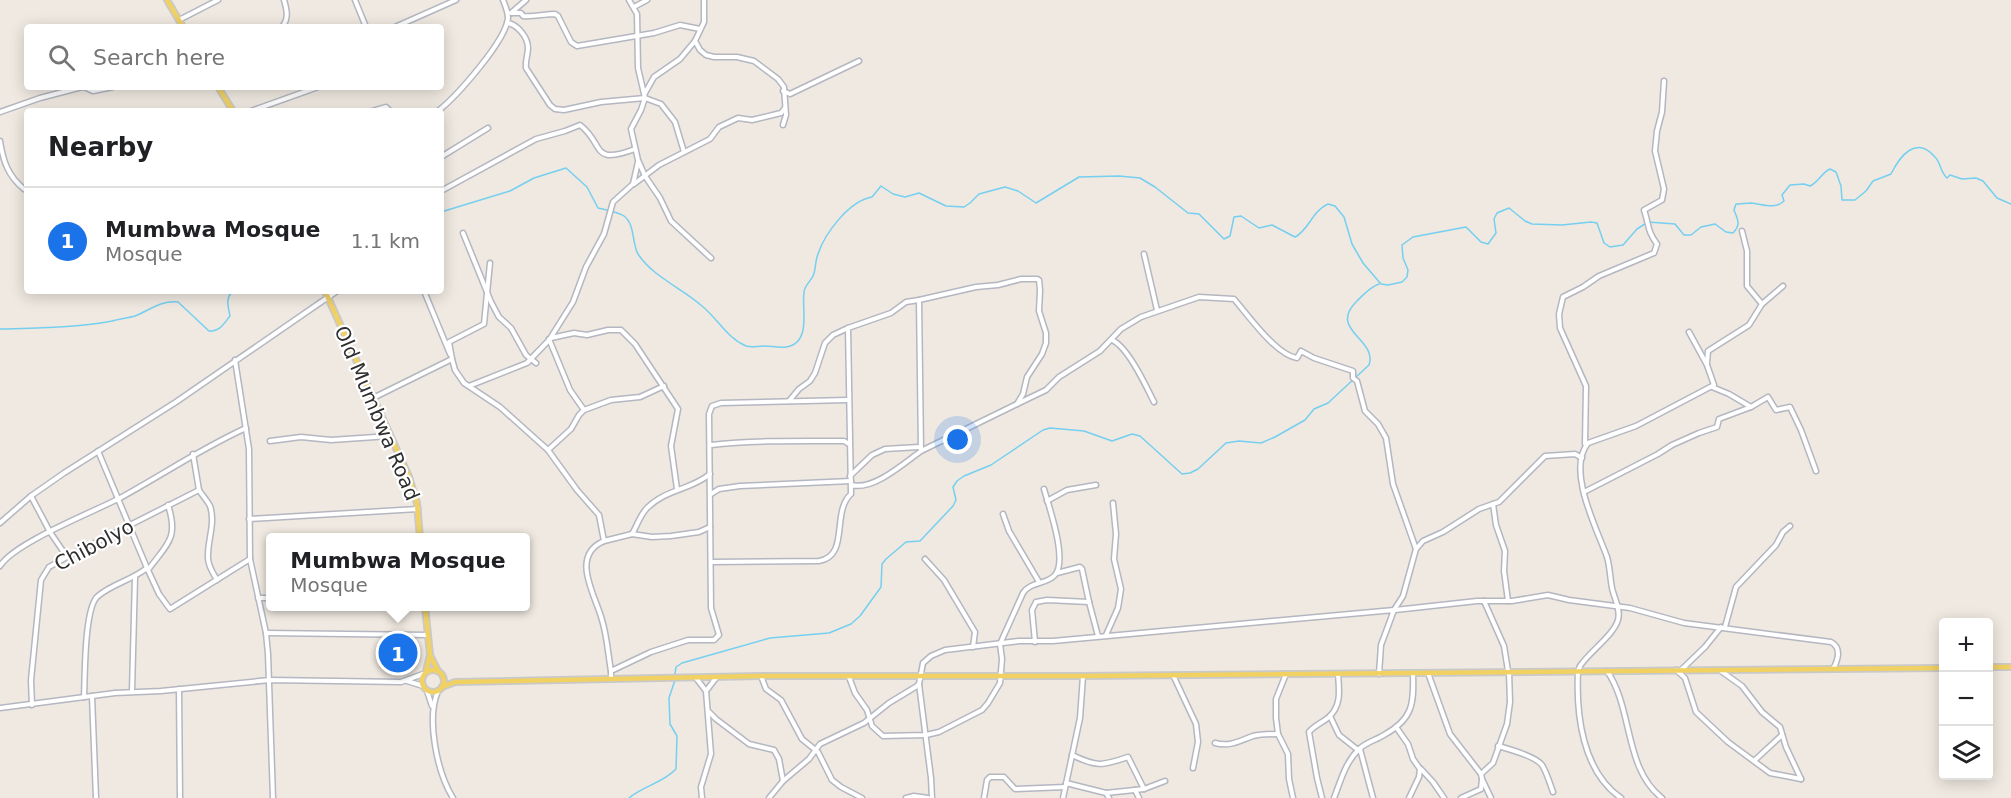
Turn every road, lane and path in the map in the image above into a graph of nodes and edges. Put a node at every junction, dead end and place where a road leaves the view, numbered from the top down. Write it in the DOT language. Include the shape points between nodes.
graph roads {
  1 [pos="167,0"];
  2 [pos="218,0"];
  3 [pos="284,0"];
  4 [pos="355,0"];
  5 [pos="456,0"];
  6 [pos="503,0"];
  7 [pos="526,0"];
  8 [pos="629,0"];
  9 [pos="647,0"];
  10 [pos="704,0"];
  11 [pos="634,7"];
  12 [pos="510,14"];
  13 [pos="178,20"];
  14 [pos="507,23"];
  15 [pos="181,24"];
  16 [pos="285,24"];
  17 [pos="365,24"];
  18 [pos="402,24"];
  19 [pos="700,29"];
  20 [pos="639,36"];
  21 [pos="695,41"];
  22 [pos="859,62"];
  23 [pos="1664,81"];
  24 [pos="71,90"];
  25 [pos="220,90"];
  26 [pos="304,90"];
  27 [pos="783,91"];
  28 [pos="645,96"];
  29 [pos="785,107"];
  30 [pos="231,108"];
  31 [pos="259,108"];
  32 [pos="441,108"];
  33 [pos="0,112"];
  34 [pos="783,125"];
  35 [pos="488,128"];
  36 [pos="0,141"];
  37 [pos="1,148"];
  38 [pos="635,148"];
  39 [pos="684,152"];
  40 [pos="444,155"];
  41 [pos="638,160"];
  42 [pos="645,176"];
  43 [pos="633,184"];
  44 [pos="24,189"];
  45 [pos="444,189"];
  46 [pos="1742,231"];
  47 [pos="463,233"];
  48 [pos="1144,254"];
  49 [pos="711,258"];
  50 [pos="490,263"];
  51 [pos="1783,286"];
  52 [pos="488,292"];
  53 [pos="326,294"];
  54 [pos="332,294"];
  55 [pos="425,294"];
  56 [pos="328,297"];
  57 [pos="918,300"];
  58 [pos="1762,304"];
  59 [pos="1157,310"];
  60 [pos="848,328"];
  61 [pos="1689,332"];
  62 [pos="550,338"];
  63 [pos="1112,340"];
  64 [pos="452,359"];
  65 [pos="234,360"];
  66 [pos="533,361"];
  67 [pos="1707,365"];
  68 [pos="469,386"];
  69 [pos="664,386"];
  70 [pos="1712,387"];
  71 [pos="373,398"];
  72 [pos="848,400"];
  73 [pos="789,402"];
  74 [pos="1154,402"];
  75 [pos="1017,404"];
  76 [pos="1751,407"];
  77 [pos="584,410"];
  78 [pos="246,428"];
  79 [pos="390,435"];
  80 [pos="849,436"];
  81 [pos="270,441"];
  82 [pos="844,441"];
  83 [pos="849,444"];
  84 [pos="711,445"];
  85 [pos="1585,446"];
  86 [pos="920,449"];
  87 [pos="548,450"];
  88 [pos="98,451"];
  89 [pos="194,454"];
  90 [pos="1582,458"];
  91 [pos="1816,471"];
  92 [pos="711,474"];
  93 [pos="702,481"];
  94 [pos="851,481"];
  95 [pos="711,483"];
  96 [pos="1096,485"];
  97 [pos="863,488"];
  98 [pos="677,489"];
  99 [pos="719,489"];
  100 [pos="1044,489"];
  101 [pos="199,490"];
  102 [pos="1584,492"];
  103 [pos="711,494"];
  104 [pos="851,494"];
  105 [pos="31,495"];
  106 [pos="119,498"];
  107 [pos="1047,501"];
  108 [pos="1113,503"];
  109 [pos="1493,504"];
  110 [pos="168,505"];
  111 [pos="418,509"];
  112 [pos="1003,514"];
  113 [pos="249,519"];
  114 [pos="0,523"];
  115 [pos="1790,525"];
  116 [pos="130,526"];
  117 [pos="710,527"];
  118 [pos="50,532"];
  119 [pos="699,532"];
  120 [pos="420,533"];
  121 [pos="632,534"];
  122 [pos="710,538"];
  123 [pos="604,541"];
  124 [pos="1416,549"];
  125 [pos="67,558"];
  126 [pos="250,559"];
  127 [pos="925,559"];
  128 [pos="711,562"];
  129 [pos="0,566"];
  130 [pos="148,569"];
  131 [pos="1056,573"];
  132 [pos="135,577"];
  133 [pos="217,580"];
  134 [pos="1039,582"];
  135 [pos="266,597"];
  136 [pos="258,598"];
  137 [pos="1484,601"];
  138 [pos="1508,601"];
  139 [pos="1089,602"];
  140 [pos="1618,606"];
  141 [pos="1394,610"];
  142 [pos="426,611"];
  143 [pos="1724,627"];
  144 [pos="266,633"];
  145 [pos="428,635"];
  146 [pos="1106,635"];
  147 [pos="1098,636"];
  148 [pos="1035,642"];
  149 [pos="1000,644"];
  150 [pos="973,647"];
  151 [pos="430,655"];
  152 [pos="1993,667"];
  153 [pos="2011,667"];
  154 [pos="1939,668"];
  155 [pos="1718,669"];
  156 [pos="1833,669"];
  157 [pos="1678,670"];
  158 [pos="611,671"];
  159 [pos="1508,671"];
  160 [pos="1578,671"];
  161 [pos="1607,671"];
  162 [pos="425,673"];
  163 [pos="440,673"];
  164 [pos="1413,673"];
  165 [pos="1428,673"];
  166 [pos="1286,674"];
  167 [pos="1338,674"];
  168 [pos="1379,674"];
  169 [pos="1001,675"];
  170 [pos="1173,675"];
  171 [pos="761,676"];
  172 [pos="920,676"];
  173 [pos="1083,676"];
  174 [pos="849,677"];
  175 [pos="696,678"];
  176 [pos="716,678"];
  177 [pos="611,679"];
  178 [pos="270,680"];
  179 [pos="406,681"];
  180 [pos="455,682"];
  181 [pos="919,684"];
  182 [pos="423,686"];
  183 [pos="179,689"];
  184 [pos="440,689"];
  185 [pos="132,691"];
  186 [pos="427,691"];
  187 [pos="706,691"];
  188 [pos="92,696"];
  189 [pos="84,697"];
  190 [pos="32,705"];
  191 [pos="0,708"];
  192 [pos="433,710"];
  193 [pos="707,710"];
  194 [pos="1330,716"];
  195 [pos="870,718"];
  196 [pos="1396,727"];
  197 [pos="1278,734"];
  198 [pos="926,735"];
  199 [pos="1783,735"];
  200 [pos="1215,743"];
  201 [pos="1498,746"];
  202 [pos="815,748"];
  203 [pos="1359,749"];
  204 [pos="1072,755"];
  205 [pos="1755,761"];
  206 [pos="1193,768"];
  207 [pos="1420,769"];
  208 [pos="1481,776"];
  209 [pos="783,781"];
  210 [pos="1165,782"];
  211 [pos="1066,785"];
  212 [pos="1143,789"];
  213 [pos="1135,790"];
  214 [pos="1553,792"];
  215 [pos="1106,793"];
  216 [pos="96,798"];
  217 [pos="180,798"];
  218 [pos="273,798"];
  219 [pos="453,798"];
  220 [pos="702,798"];
  221 [pos="769,798"];
  222 [pos="862,798"];
  223 [pos="906,798"];
  224 [pos="930,798"];
  225 [pos="984,798"];
  226 [pos="1063,798"];
  227 [pos="1109,798"];
  228 [pos="1139,798"];
  229 [pos="1293,798"];
  230 [pos="1322,798"];
  231 [pos="1334,798"];
  232 [pos="1373,798"];
  233 [pos="1409,798"];
  234 [pos="1444,798"];
  235 [pos="1461,798"];
  236 [pos="1491,798"];
  237 [pos="1621,798"];
  238 [pos="1662,798"];
  1 -- 13 [label="main road"];
  2 -- 13 [label="street"];
  3 -- 16 [label="street" via="288,12"];
  4 -- 17 [label="street"];
  5 -- 18 [label="street"];
  6 -- 12 [label="street"];
  7 -- 12 [label="street"];
  8 -- 11 [label="street"];
  9 -- 11 [label="street"];
  10 -- 19 [label="street" via="706,17"];
  11 -- 20 [label="street"];
  12 -- 14 [label="street"];
  12 -- 20 [label="street" via="555,14 577,46"];
  13 -- 15 [label="main road"];
  14 -- 28 [label="street" via="517,27 526,40 526,68 555,109"];
  14 -- 32 [label="street" via="487,57"];
  19 -- 20 [label="street" via="680,25"];
  19 -- 21 [label="street"];
  20 -- 28 [label="street" via="638,68"];
  21 -- 27 [label="street" via="706,55 758,63 778,79"];
  21 -- 28 [label="street" via="680,59 654,76"];
  22 -- 27 [label="street" via="790,94"];
  23 -- 85 [label="street" via="1655,151 1664,189 1662,200 1644,210 1648,232 1657,244 1654,253 1599,276 1563,297 1559,314 1560,328 1586,386"];
  24 -- 33 [label="street"];
  25 -- 30 [label="main road"];
  26 -- 31 [label="street"];
  27 -- 29 [label="street"];
  28 -- 38 [label="street" via="631,129"];
  28 -- 39 [label="street" via="661,104 675,122"];
  29 -- 34 [label="street"];
  29 -- 39 [label="street" via="783,112 752,120 738,118"];
  35 -- 40 [label="street"];
  36 -- 37 [label="street"];
  37 -- 44 [label="street" via="7,170"];
  38 -- 41 [label="street"];
  38 -- 45 [label="street" via="616,156 605,154 580,125 536,139"];
  39 -- 42 [label="street"];
  41 -- 42 [label="street"];
  41 -- 43 [label="street"];
  42 -- 43 [label="street"];
  42 -- 49 [label="street" via="671,221"];
  43 -- 62 [label="street" via="612,204 604,234 573,302"];
  46 -- 58 [label="street" via="1748,251 1747,286"];
  47 -- 52 [label="street"];
  48 -- 59 [label="street"];
  50 -- 52 [label="street"];
  51 -- 58 [label="street"];
  52 -- 64 [label="street" via="484,324 449,342"];
  52 -- 66 [label="street" via="500,316"];
  53 -- 56 [label="main road, Old Mumbwa Road"];
  54 -- 56 [label="street"];
  55 -- 64 [label="street"];
  56 -- 65 [label="street"];
  56 -- 71 [label="main road, Old Mumbwa Road"];
  57 -- 60 [label="street"];
  57 -- 75 [label="street" via="1021,279 1039,280 1039,311 1046,343"];
  57 -- 86 [label="street"];
  58 -- 67 [label="street" via="1749,325 1708,351"];
  59 -- 63 [label="street" via="1126,325"];
  59 -- 124 [label="street" via="1199,297 1232,298 1267,338 1290,357 1297,358 1301,351 1353,371 1365,411 1386,438 1393,484"];
  60 -- 72 [label="street"];
  60 -- 73 [label="street" via="825,343 815,373"];
  61 -- 67 [label="street"];
  62 -- 66 [label="street"];
  62 -- 69 [label="street" via="621,330"];
  62 -- 77 [label="street" via="570,390"];
  63 -- 74 [label="street" via="1132,363"];
  63 -- 75 [label="street" via="1046,390"];
  64 -- 68 [label="street" via="460,378"];
  64 -- 71 [label="street"];
  65 -- 78 [label="street"];
  65 -- 88 [label="street"];
  66 -- 68 [label="street"];
  67 -- 70 [label="street" via="1714,382"];
  68 -- 87 [label="street" via="500,407"];
  69 -- 77 [label="street" via="640,397 611,400"];
  69 -- 98 [label="street" via="678,409 671,446"];
  70 -- 76 [label="street"];
  70 -- 85 [label="street" via="1636,426"];
  71 -- 79 [label="main road, Old Mumbwa Road"];
  72 -- 73 [label="street"];
  72 -- 80 [label="street"];
  73 -- 84 [label="street" via="712,406"];
  75 -- 86 [label="street"];
  76 -- 91 [label="street" via="1768,397 1776,410 1790,407"];
  76 -- 102 [label="street" via="1719,419 1717,427 1672,445"];
  77 -- 87 [label="street" via="572,429"];
  78 -- 89 [label="street"];
  78 -- 113 [label="street"];
  79 -- 81 [label="street"];
  79 -- 111 [label="main road, Old Mumbwa Road"];
  80 -- 82 [label="street"];
  80 -- 83 [label="street"];
  82 -- 83 [label="street"];
  82 -- 84 [label="street"];
  83 -- 94 [label="street"];
  84 -- 92 [label="street"];
  85 -- 90 [label="street"];
  86 -- 94 [label="street" via="885,449 872,455"];
  86 -- 97 [label="street"];
  87 -- 123 [label="street" via="599,515"];
  88 -- 105 [label="street"];
  88 -- 106 [label="street"];
  89 -- 101 [label="street"];
  89 -- 106 [label="street"];
  90 -- 102 [label="street"];
  90 -- 109 [label="street" via="1575,454 1545,456 1504,498"];
  92 -- 93 [label="street"];
  92 -- 95 [label="street"];
  93 -- 95 [label="street"];
  93 -- 98 [label="street"];
  94 -- 97 [label="street"];
  94 -- 99 [label="street"];
  94 -- 104 [label="street"];
  95 -- 99 [label="street"];
  95 -- 103 [label="street"];
  96 -- 107 [label="street" via="1066,490"];
  97 -- 104 [label="street"];
  98 -- 121 [label="street" via="642,513"];
  99 -- 103 [label="street"];
  100 -- 107 [label="street"];
  101 -- 110 [label="street, Chibolyo"];
  101 -- 133 [label="street" via="211,511 208,559"];
  102 -- 140 [label="street" via="1607,556"];
  103 -- 117 [label="street"];
  104 -- 128 [label="street" via="844,503 837,548 828,559"];
  105 -- 114 [label="street"];
  105 -- 118 [label="street"];
  106 -- 116 [label="street"];
  106 -- 118 [label="street"];
  107 -- 131 [label="street" via="1057,538"];
  108 -- 146 [label="street" via="1114,559 1121,589 1118,608"];
  109 -- 124 [label="street" via="1423,541"];
  109 -- 138 [label="street" via="1505,550"];
  110 -- 116 [label="street, Chibolyo"];
  110 -- 130 [label="street" via="173,535"];
  111 -- 113 [label="street"];
  111 -- 120 [label="main road, Old Mumbwa Road"];
  112 -- 134 [label="street"];
  113 -- 126 [label="street"];
  115 -- 143 [label="street" via="1736,587"];
  116 -- 125 [label="street, Chibolyo"];
  116 -- 130 [label="street"];
  117 -- 119 [label="street"];
  117 -- 122 [label="street"];
  118 -- 125 [label="street"];
  118 -- 129 [label="street" via="9,555"];
  119 -- 121 [label="street" via="652,537"];
  119 -- 122 [label="street"];
  121 -- 123 [label="street"];
  122 -- 128 [label="street"];
  123 -- 158 [label="street" via="589,554 587,574 603,620"];
  124 -- 141 [label="street" via="1406,590"];
  125 -- 190 [label="street, Chibolyo" via="49,567 41,580"];
  126 -- 133 [label="street"];
  126 -- 136 [label="street"];
  127 -- 150 [label="street" via="944,580 975,632"];
  128 -- 158 [label="street" via="711,608 719,632 716,639 688,640"];
  130 -- 132 [label="street"];
  130 -- 133 [label="street" via="170,609"];
  131 -- 134 [label="street"];
  131 -- 139 [label="street" via="1081,568"];
  132 -- 185 [label="street"];
  132 -- 189 [label="street" via="100,594 93,602 87,632"];
  134 -- 149 [label="street" via="1023,593"];
  135 -- 136 [label="street"];
  136 -- 144 [label="street"];
  137 -- 138 [label="street"];
  137 -- 141 [label="street"];
  137 -- 159 [label="street" via="1504,646"];
  138 -- 140 [label="street" via="1548,595"];
  139 -- 147 [label="street"];
  139 -- 148 [label="street" via="1036,602 1032,610"];
  140 -- 143 [label="street" via="1684,623"];
  140 -- 160 [label="street" via="1618,621"];
  141 -- 146 [label="street"];
  141 -- 168 [label="street" via="1381,645"];
  142 -- 145 [label="main road"];
  143 -- 156 [label="street" via="1831,642 1839,655"];
  143 -- 157 [label="street"];
  144 -- 145 [label="street"];
  144 -- 178 [label="street"];
  145 -- 151 [label="main road"];
  146 -- 147 [label="street"];
  147 -- 148 [label="street"];
  148 -- 149 [label="street"];
  149 -- 150 [label="street"];
  149 -- 169 [label="street"];
  150 -- 172 [label="street" via="931,656 922,663"];
  151 -- 162 [label="main road"];
  151 -- 163 [label="main road"];
  152 -- 153 [label="main road"];
  154 -- 156 [label="main road"];
  155 -- 156 [label="main road"];
  155 -- 157 [label="main road"];
  155 -- 199 [label="street" via="1742,686"];
  157 -- 161 [label="main road"];
  157 -- 205 [label="street" via="1700,717"];
  158 -- 177 [label="street"];
  159 -- 160 [label="main road"];
  159 -- 165 [label="main road"];
  159 -- 201 [label="street" via="1508,715"];
  160 -- 161 [label="main road"];
  160 -- 237 [label="street" via="1578,712 1584,739 1605,784"];
  161 -- 238 [label="street" via="1617,688 1638,765 1649,786"];
  162 -- 163 [label="main road" via="432,669"];
  162 -- 179 [label="street"];
  162 -- 182 [label="main road"];
  163 -- 180 [label="main road"];
  163 -- 184 [label="main road" via="444,681"];
  164 -- 165 [label="main road"];
  164 -- 168 [label="main road"];
  164 -- 196 [label="street" via="1412,709"];
  165 -- 208 [label="street" via="1450,734"];
  166 -- 167 [label="main road"];
  166 -- 170 [label="main road"];
  166 -- 197 [label="street" via="1276,699"];
  167 -- 168 [label="main road"];
  167 -- 194 [label="street" via="1338,703"];
  169 -- 172 [label="main road"];
  169 -- 173 [label="main road"];
  169 -- 198 [label="street" via="995,693 982,710 947,729"];
  170 -- 173 [label="main road"];
  170 -- 206 [label="street" via="1196,724 1198,742"];
  171 -- 174 [label="main road"];
  171 -- 176 [label="main road"];
  171 -- 202 [label="street" via="766,689 781,700 802,739"];
  172 -- 174 [label="main road"];
  172 -- 181 [label="street"];
  173 -- 204 [label="street"];
  174 -- 195 [label="street"];
  175 -- 176 [label="main road"];
  175 -- 177 [label="main road"];
  175 -- 187 [label="street"];
  176 -- 187 [label="street"];
  177 -- 180 [label="main road"];
  178 -- 179 [label="street"];
  178 -- 183 [label="street"];
  178 -- 218 [label="street"];
  179 -- 182 [label="street"];
  180 -- 184 [label="main road"];
  181 -- 195 [label="street"];
  181 -- 198 [label="street"];
  182 -- 186 [label="main road"];
  183 -- 185 [label="street"];
  183 -- 217 [label="street"];
  184 -- 186 [label="main road"];
  184 -- 192 [label="street"];
  185 -- 188 [label="street"];
  186 -- 192 [label="street"];
  187 -- 193 [label="street"];
  188 -- 189 [label="street"];
  188 -- 216 [label="street"];
  189 -- 190 [label="street"];
  190 -- 191 [label="street"];
  192 -- 219 [label="street" via="439,762"];
  193 -- 209 [label="street" via="749,744 774,750"];
  193 -- 220 [label="street" via="711,756 701,787"];
  194 -- 203 [label="street" via="1339,735"];
  194 -- 230 [label="street" via="1309,732"];
  195 -- 198 [label="street" via="874,730 883,736"];
  195 -- 202 [label="street"];
  196 -- 203 [label="street"];
  196 -- 207 [label="street"];
  197 -- 200 [label="street" via="1254,736 1223,746"];
  197 -- 229 [label="street" via="1288,754"];
  198 -- 224 [label="street" via="932,778"];
  199 -- 205 [label="street"];
  199 -- 205 [label="street" via="1801,779 1770,773"];
  201 -- 208 [label="street" via="1491,766"];
  201 -- 214 [label="street" via="1541,765"];
  202 -- 209 [label="street" via="809,759"];
  202 -- 222 [label="street" via="834,782"];
  203 -- 231 [label="street" via="1342,772"];
  203 -- 232 [label="street"];
  204 -- 211 [label="street"];
  204 -- 212 [label="street" via="1098,765 1128,757"];
  207 -- 233 [label="street"];
  207 -- 234 [label="street"];
  208 -- 235 [label="street" via="1481,789"];
  208 -- 236 [label="street"];
  209 -- 221 [label="street"];
  210 -- 212 [label="street"];
  211 -- 215 [label="street"];
  211 -- 225 [label="street" via="1015,789 1004,777 990,777"];
  211 -- 226 [label="street"];
  212 -- 213 [label="street"];
  213 -- 215 [label="street"];
  213 -- 228 [label="street"];
  215 -- 227 [label="street"];
  223 -- 224 [label="street"];
}
